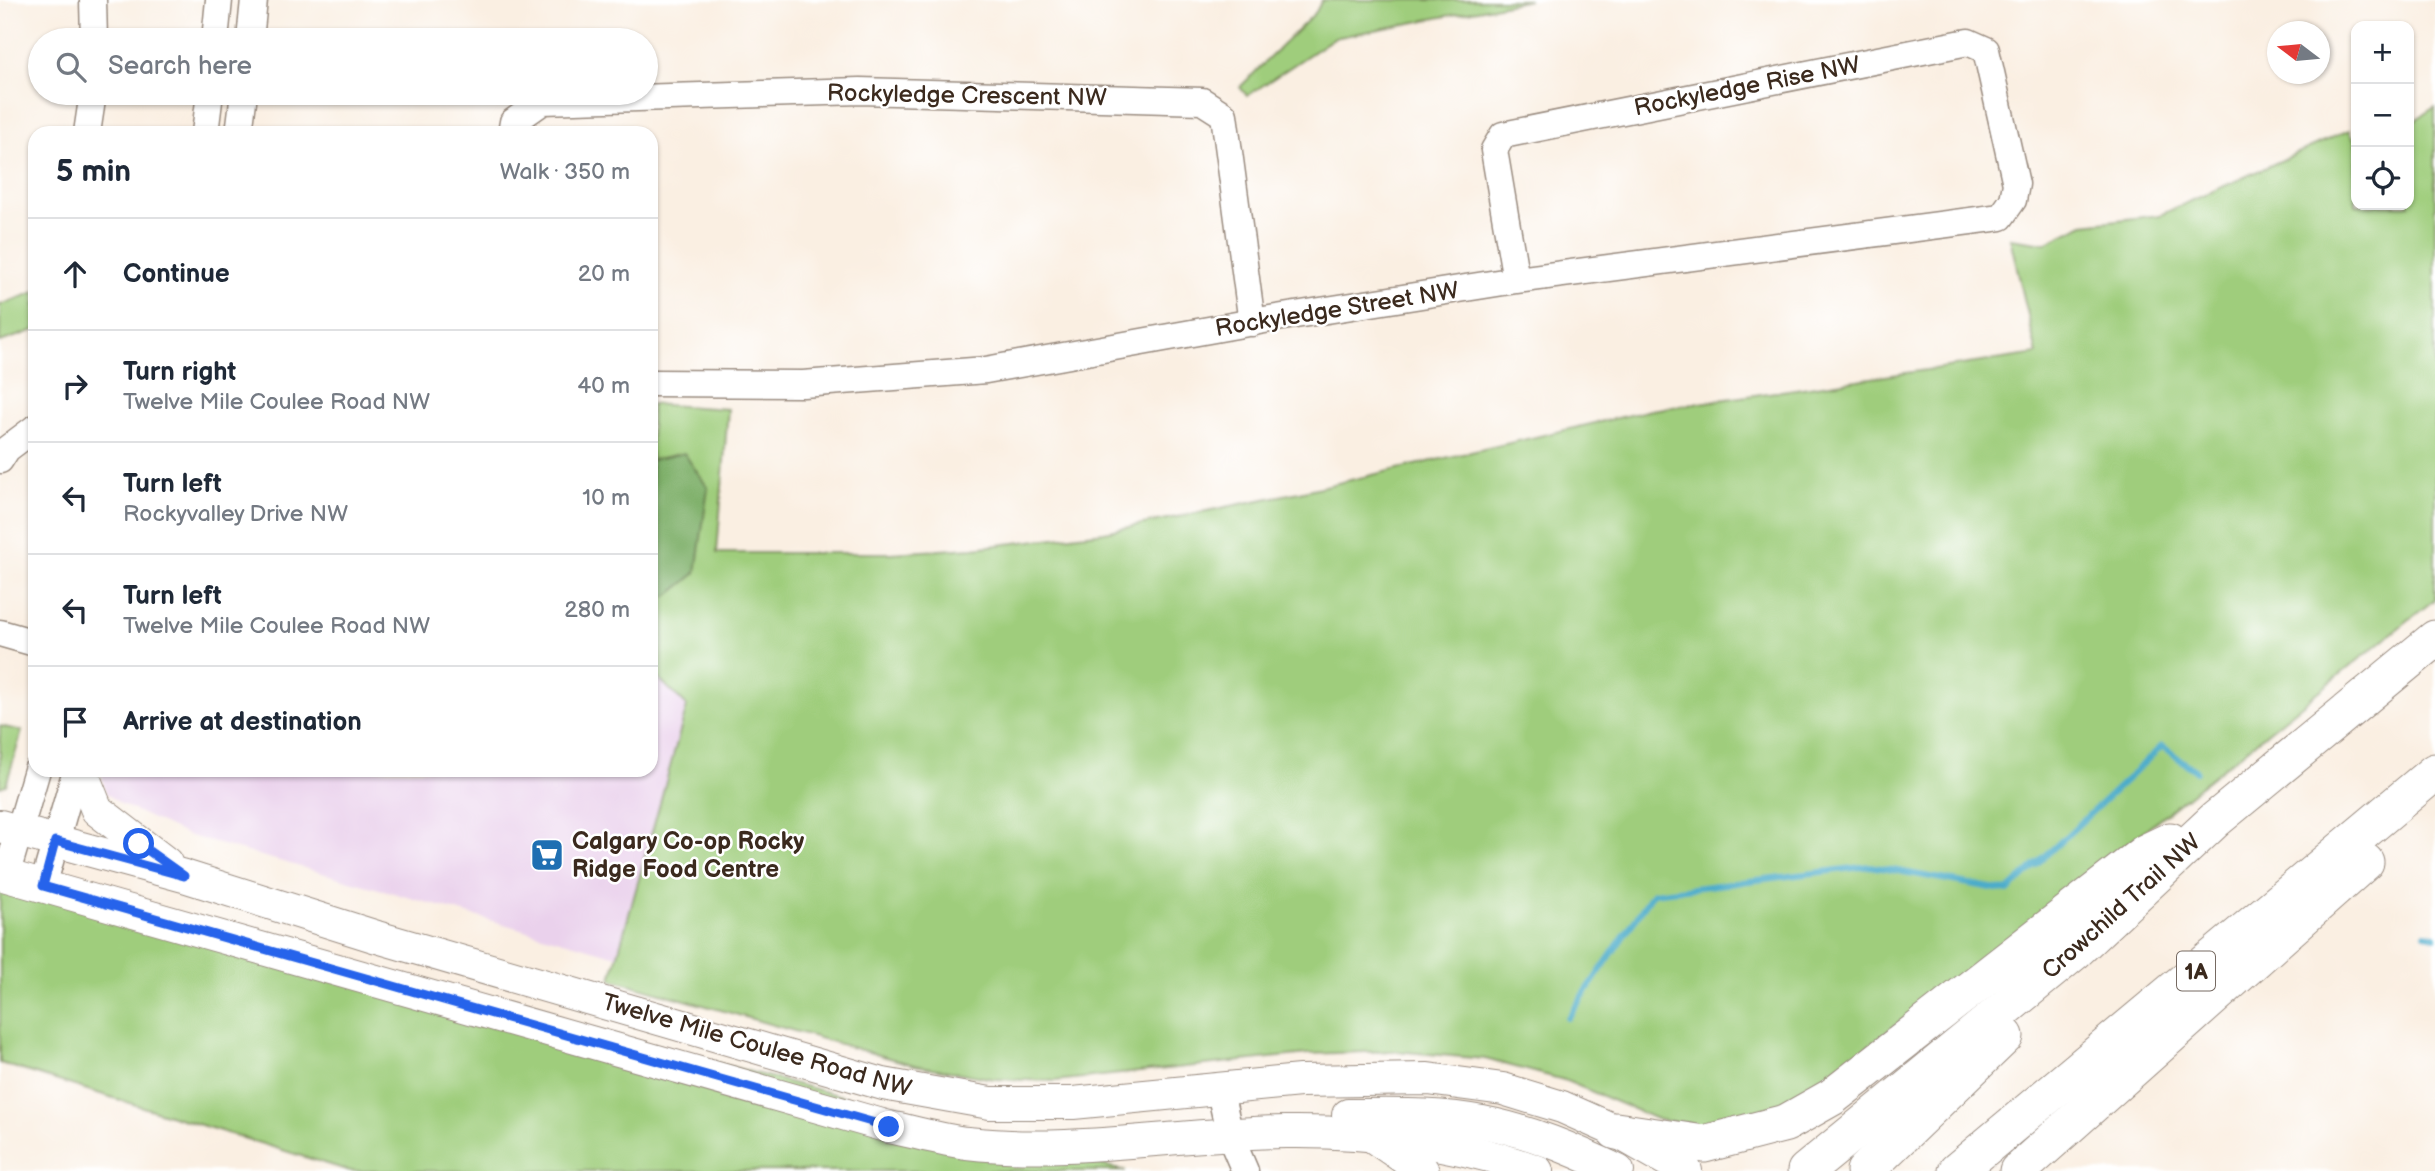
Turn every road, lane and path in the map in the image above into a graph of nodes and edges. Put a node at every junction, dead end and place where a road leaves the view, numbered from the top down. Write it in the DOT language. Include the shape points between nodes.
graph roads {
  1 [pos="93,0"];
  2 [pos="219,0"];
  3 [pos="254,0"];
  4 [pos="94,28"];
  5 [pos="216,28"];
  6 [pos="251,28"];
  7 [pos="658,97"];
  8 [pos="91,105"];
  9 [pos="208,105"];
  10 [pos="242,105"];
  11 [pos="537,105"];
  12 [pos="88,126"];
  13 [pos="206,126"];
  14 [pos="240,126"];
  15 [pos="512,126"];
  16 [pos="2013,200"];
  17 [pos="1516,280"];
  18 [pos="1252,323"];
  19 [pos="658,383"];
  20 [pos="28,433"];
  21 [pos="0,460"];
  22 [pos="0,633"];
  23 [pos="2435,639"];
  24 [pos="28,641"];
  25 [pos="2435,772"];
  26 [pos="34,777"];
  27 [pos="74,777"];
  28 [pos="84,777"];
  29 [pos="2435,799"];
  30 [pos="2215,820"];
  31 [pos="9,829"];
  32 [pos="55,841"];
  33 [pos="3,875"];
  34 [pos="184,876"];
  35 [pos="43,886"];
  36 [pos="2074,952"];
  37 [pos="1219,1087"];
  38 [pos="1616,1131"];
  39 [pos="1286,1132"];
  40 [pos="1371,1135"];
  41 [pos="1230,1136"];
  42 [pos="1245,1171"];
  43 [pos="1423,1171"];
  44 [pos="1537,1171"];
  45 [pos="1618,1171"];
  46 [pos="1685,1171"];
  47 [pos="1805,1171"];
  48 [pos="1865,1171"];
  49 [pos="1957,1171"];
  50 [pos="2018,1171"];
  1 -- 4 [label="street"];
  2 -- 5 [label="street"];
  3 -- 6 [label="street"];
  7 -- 18 [label="street, Rockyledge Crescent NW" via="860,91 1202,101 1224,115"];
  8 -- 12 [label="street"];
  9 -- 13 [label="street"];
  10 -- 14 [label="street"];
  11 -- 15 [label="street, Rockyledge Crescent NW"];
  16 -- 17 [label="street, Rockyledge Street NW" via="2001,217"];
  16 -- 17 [label="street, Rockyledge Rise NW" via="2016,184 1986,50 1968,42 1503,135 1494,150"];
  17 -- 18 [label="street, Rockyledge Street NW"];
  18 -- 19 [label="street, Rockyledge Street NW" via="986,370 803,384"];
  20 -- 21 [label="street"];
  22 -- 24 [label="street"];
  23 -- 30 [label="highway, Crowchild Trail NW"];
  25 -- 49 [label="highway, 1A"];
  26 -- 31 [label="street"];
  27 -- 32 [label="street"];
  28 -- 34 [label="main road" via="97,810"];
  29 -- 50 [label="highway"];
  30 -- 36 [label="highway, Crowchild Trail NW"];
  30 -- 38 [label="highway" via="2145,853 1907,1041 1832,1097 1786,1123 1704,1144"];
  31 -- 32 [label="main road, Twelve Mile Coulee Road NW"];
  31 -- 33 [label="street"];
  32 -- 34 [label="main road, Twelve Mile Coulee Road NW"];
  32 -- 35 [label="street"];
  33 -- 35 [label="main road, Twelve Mile Coulee Road NW"];
  34 -- 37 [label="main road, Twelve Mile Coulee Road NW" via="883,1084 990,1103 1073,1103"];
  35 -- 41 [label="main road, Twelve Mile Coulee Road NW" via="889,1127 967,1143 1058,1146"];
  36 -- 47 [label="highway, Crowchild Trail NW"];
  36 -- 48 [label="highway" via="2020,1022"];
  37 -- 38 [label="main road, Twelve Mile Coulee Road NW" via="1428,1079 1503,1089 1562,1107"];
  37 -- 41 [label="street"];
  38 -- 46 [label="main road, Twelve Mile Coulee Road NW"];
  39 -- 40 [label="main road, Twelve Mile Coulee Road NW"];
  39 -- 41 [label="main road, Twelve Mile Coulee Road NW"];
  39 -- 45 [label="main road" via="1347,1115 1480,1121 1575,1150"];
  40 -- 43 [label="main road"];
  40 -- 44 [label="main road, Twelve Mile Coulee Road NW" via="1494,1156"];
  41 -- 42 [label="street"];
}
